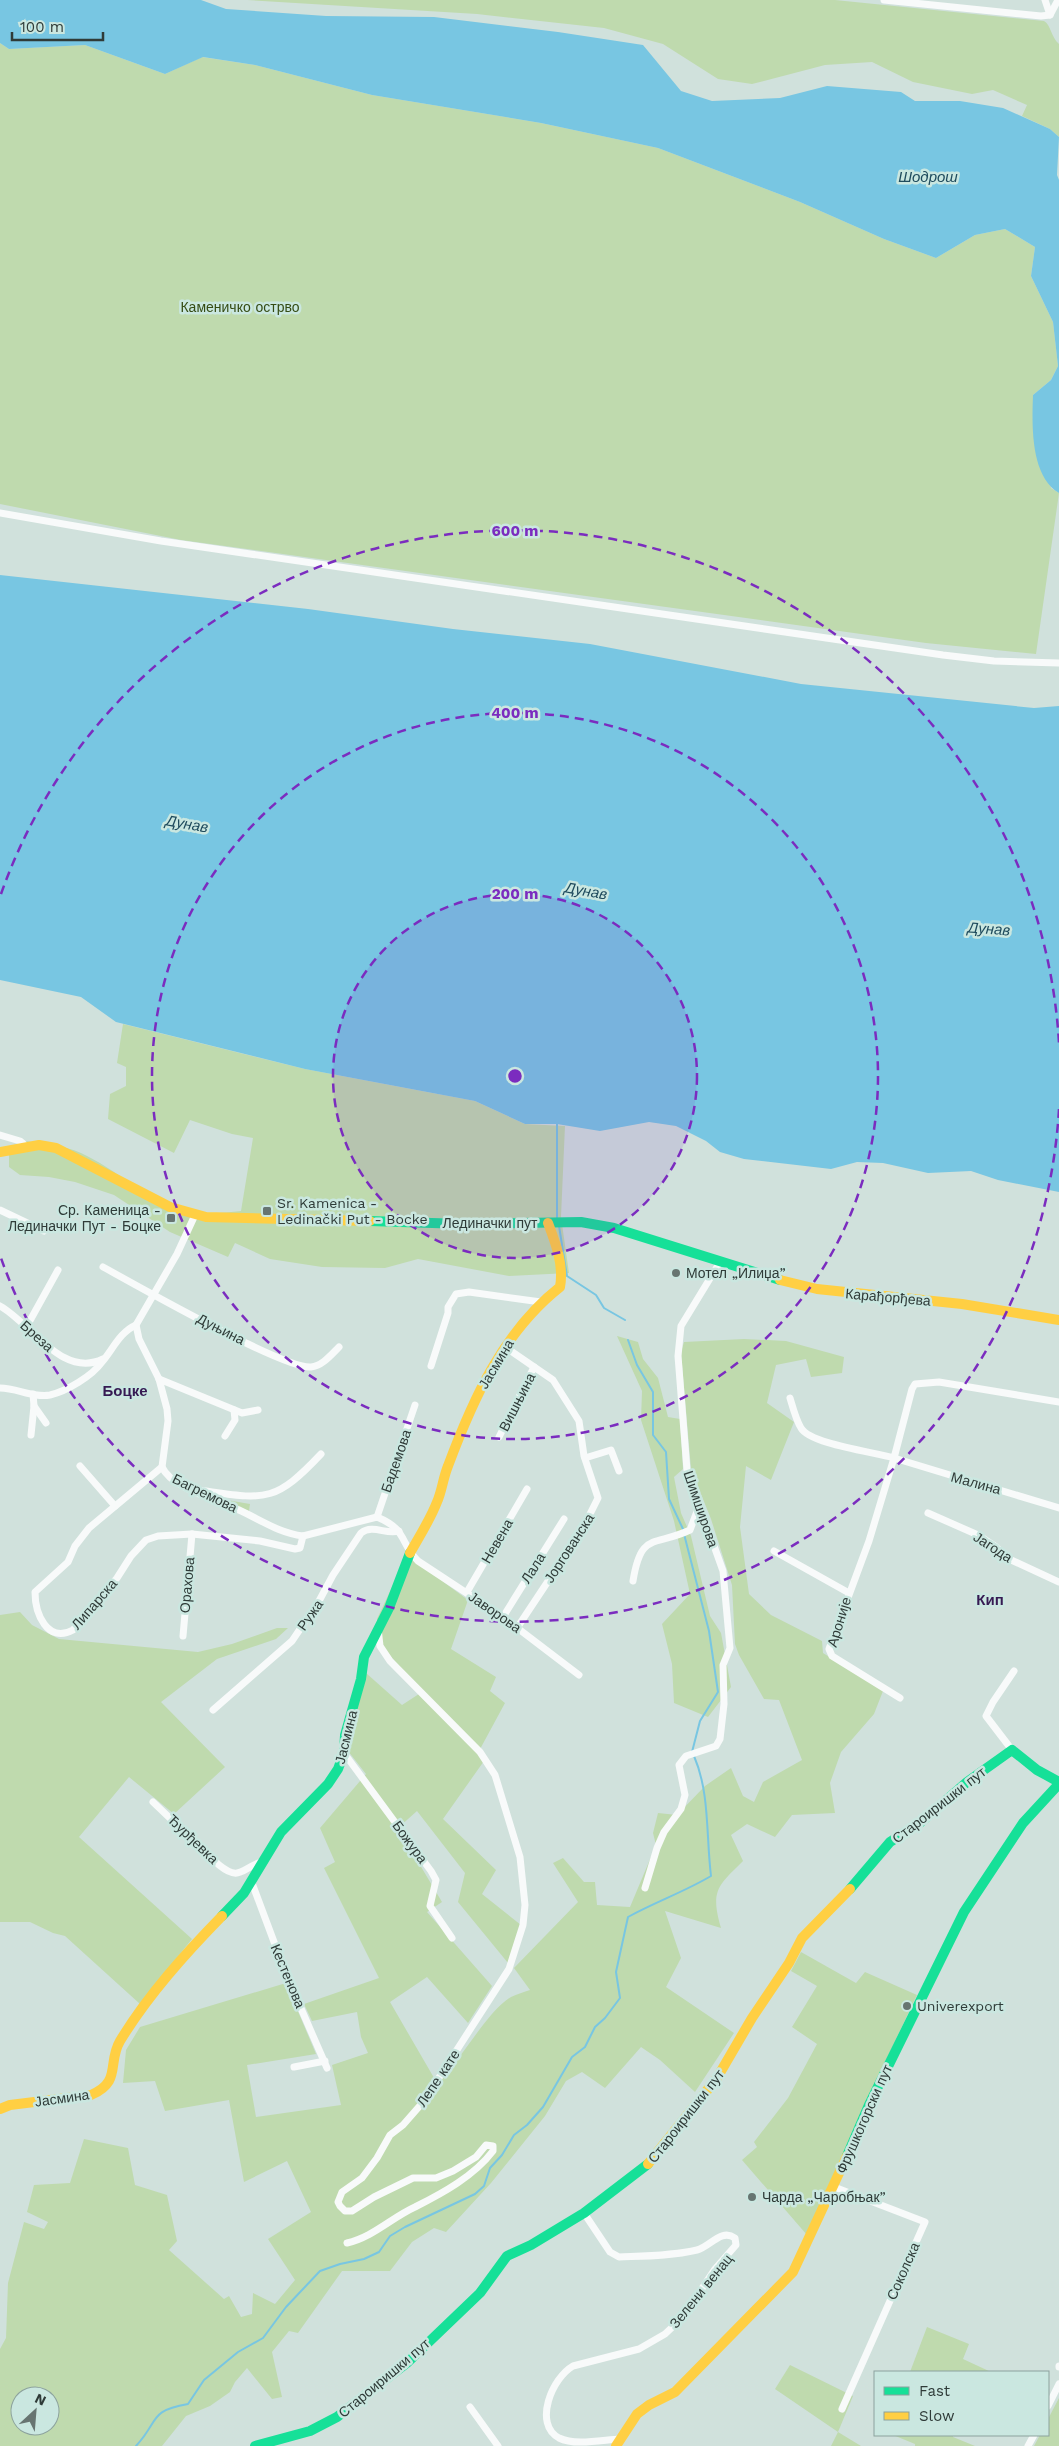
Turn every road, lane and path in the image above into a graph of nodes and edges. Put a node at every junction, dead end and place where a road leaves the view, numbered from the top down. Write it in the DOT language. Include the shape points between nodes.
graph roads {
  1 [pos="884,0"];
  2 [pos="1045,0"];
  3 [pos="1058,0"];
  4 [pos="1050,15"];
  5 [pos="0,513"];
  6 [pos="1059,663"];
  7 [pos="0,1135"];
  8 [pos="27,1147"];
  9 [pos="0,1152"];
  10 [pos="0,1210"];
  11 [pos="195,1215"];
  12 [pos="551,1223"];
  13 [pos="44,1231"];
  14 [pos="720,1262"];
  15 [pos="103,1267"];
  16 [pos="58,1270"];
  17 [pos="154,1294"];
  18 [pos="541,1302"];
  19 [pos="0,1306"];
  20 [pos="1059,1320"];
  21 [pos="136,1325"];
  22 [pos="27,1326"];
  23 [pos="339,1347"];
  24 [pos="504,1347"];
  25 [pos="106,1358"];
  26 [pos="431,1366"];
  27 [pos="534,1367"];
  28 [pos="158,1379"];
  29 [pos="0,1388"];
  30 [pos="33,1394"];
  31 [pos="790,1398"];
  32 [pos="1059,1402"];
  33 [pos="415,1405"];
  34 [pos="34,1406"];
  35 [pos="234,1410"];
  36 [pos="258,1410"];
  37 [pos="46,1423"];
  38 [pos="32,1435"];
  39 [pos="225,1436"];
  40 [pos="499,1437"];
  41 [pos="321,1454"];
  42 [pos="585,1458"];
  43 [pos="894,1458"];
  44 [pos="80,1466"];
  45 [pos="162,1467"];
  46 [pos="619,1471"];
  47 [pos="190,1489"];
  48 [pos="526,1489"];
  49 [pos="115,1506"];
  50 [pos="700,1506"];
  51 [pos="1059,1508"];
  52 [pos="928,1513"];
  53 [pos="377,1517"];
  54 [pos="564,1519"];
  55 [pos="399,1530"];
  56 [pos="192,1534"];
  57 [pos="303,1536"];
  58 [pos="774,1551"];
  59 [pos="410,1553"];
  60 [pos="634,1581"];
  61 [pos="1059,1582"];
  62 [pos="467,1592"];
  63 [pos="849,1593"];
  64 [pos="503,1617"];
  65 [pos="378,1628"];
  66 [pos="517,1628"];
  67 [pos="183,1636"];
  68 [pos="1014,1671"];
  69 [pos="579,1674"];
  70 [pos="900,1698"];
  71 [pos="213,1710"];
  72 [pos="1012,1750"];
  73 [pos="344,1753"];
  74 [pos="1059,1783"];
  75 [pos="153,1802"];
  76 [pos="261,1862"];
  77 [pos="252,1883"];
  78 [pos="645,1888"];
  79 [pos="452,1938"];
  80 [pos="294,2067"];
  81 [pos="0,2109"];
  82 [pos="834,2187"];
  83 [pos="584,2213"];
  84 [pos="346,2242"];
  85 [pos="1059,2384"];
  86 [pos="1049,2404"];
  87 [pos="470,2408"];
  88 [pos="842,2410"];
  89 [pos="618,2442"];
  90 [pos="255,2446"];
  91 [pos="498,2446"];
  1 -- 4 [label="street" via="1027,16"];
  2 -- 4 [label="street"];
  3 -- 4 [label="street"];
  5 -- 6 [label="street" via="171,542 943,655"];
  7 -- 8 [label="street" via="20,1141"];
  8 -- 9 [label="street, Лединачки пут"];
  8 -- 11 [label="street, Лединачки пут" via="56,1148 160,1202"];
  10 -- 13 [label="street"];
  11 -- 12 [label="street, Лединачки пут" via="291,1221"];
  11 -- 17 [label="street"];
  12 -- 14 [label="street, Лединачки пут" via="604,1225"];
  12 -- 18 [label="street, Јасмина" via="562,1280 559,1289"];
  14 -- 20 [label="street, Карађорђева" via="817,1289 962,1304"];
  14 -- 50 [label="street, Шимширова" via="681,1326 678,1356 687,1470"];
  15 -- 17 [label="street, Дуњина"];
  16 -- 22 [label="street"];
  17 -- 21 [label="street"];
  17 -- 23 [label="street, Дуњина" via="265,1352 300,1366 320,1364"];
  18 -- 24 [label="street, Јасмина"];
  18 -- 26 [label="street" via="469,1292 456,1294 448,1307"];
  19 -- 22 [label="street, Бреза"];
  21 -- 25 [label="street" via="122,1334"];
  21 -- 28 [label="street, Багремова" via="139,1339"];
  22 -- 25 [label="street, Бреза" via="61,1356 90,1364"];
  24 -- 27 [label="street, Јоргованска"];
  24 -- 59 [label="street, Јасмина" via="475,1400 447,1467 437,1503"];
  25 -- 30 [label="street" via="84,1378 61,1391 48,1395"];
  27 -- 40 [label="street, Вишњина"];
  27 -- 42 [label="street, Јоргованска" via="553,1380 579,1421"];
  28 -- 35 [label="street"];
  28 -- 45 [label="street, Багремова" via="168,1421"];
  29 -- 30 [label="street"];
  30 -- 34 [label="street"];
  31 -- 43 [label="street, Малина" via="800,1428 808,1435 826,1443"];
  32 -- 43 [label="street" via="939,1382 915,1384"];
  33 -- 53 [label="street, Бадемова"];
  34 -- 37 [label="street"];
  34 -- 38 [label="street"];
  35 -- 36 [label="street" via="248,1413"];
  35 -- 39 [label="street" via="235,1420"];
  41 -- 47 [label="street" via="288,1486 265,1496"];
  42 -- 46 [label="street" via="611,1450"];
  42 -- 66 [label="street, Јоргованска" via="597,1502"];
  43 -- 51 [label="street, Малина"];
  43 -- 63 [label="street" via="869,1541"];
  44 -- 49 [label="street"];
  45 -- 47 [label="street, Багремова" via="168,1476"];
  45 -- 49 [label="street, Липарска"];
  47 -- 57 [label="street, Багремова" via="264,1524"];
  48 -- 62 [label="street, Невена"];
  49 -- 56 [label="street, Липарска" via="89,1528 68,1562 35,1592 39,1617 59,1634 73,1630 146,1540"];
  50 -- 60 [label="street" via="690,1530 648,1544 640,1552"];
  50 -- 78 [label="street, Шимширова" via="723,1571 730,1648 723,1665 724,1704 720,1739 716,1746 686,1756 679,1765 685,1795 681,1809 657,1848"];
  52 -- 61 [label="street, Јагода" via="978,1535 1010,1559"];
  53 -- 55 [label="street"];
  53 -- 57 [label="street, Багремова"];
  54 -- 64 [label="street, Лала"];
  55 -- 59 [label="street"];
  55 -- 71 [label="street, Ружа" via="370,1529 361,1533 333,1575 320,1602 292,1641"];
  56 -- 57 [label="street, Липарска" via="260,1541 295,1550 300,1548"];
  56 -- 67 [label="street, Орахова"];
  58 -- 63 [label="street, Ароније"];
  59 -- 62 [label="street, Јаворова" via="434,1573"];
  59 -- 65 [label="street, Јасмина"];
  62 -- 64 [label="street, Јаворова"];
  63 -- 70 [label="street, Ароније" via="829,1645 830,1653"];
  64 -- 66 [label="street, Јаворова"];
  65 -- 73 [label="street, Јасмина" via="364,1657 362,1679 345,1735"];
  65 -- 84 [label="street, Лепе кате" via="380,1646 390,1661 480,1752 494,1775 520,1858 526,1905 509,1969 424,2101 403,2126 390,2135 362,2178 342,2192 338,2202 345,2211 352,2211 413,2178 436,2178 453,2171 476,2157 486,2145 493,2146 493,2150 477,2168 428,2202 369,2236"];
  66 -- 69 [label="street, Јаворова"];
  68 -- 72 [label="street" via="986,1716"];
  72 -- 74 [label="street"];
  72 -- 83 [label="street, Староиришки пут" via="883,1849 853,1886 799,1942 718,2078 648,2165"];
  73 -- 76 [label="street, Јасмина" via="334,1776 287,1825"];
  73 -- 79 [label="street, Божура" via="432,1871 436,1880 430,1906"];
  74 -- 82 [label="street, Фрушкогорски пут" via="1023,1823 964,1912 869,2105"];
  75 -- 76 [label="street, Ђурђевка" via="230,1873 240,1874"];
  76 -- 77 [label="street, Јасмина"];
  77 -- 80 [label="street, Кестенова" via="286,1974 326,2065"];
  77 -- 81 [label="street, Јасмина" via="187,1952 132,2021 117,2046 110,2080 103,2090 91,2095"];
  82 -- 88 [label="street, Соколска" via="925,2222"];
  82 -- 89 [label="street, Фрушкогорски пут" via="787,2279 674,2392 637,2414"];
  83 -- 89 [label="street, Зелени венац" via="610,2252 619,2258 698,2250 724,2235 734,2238 736,2245 715,2268 683,2317 665,2334 639,2348 574,2366 556,2380 548,2406 551,2432 573,2443"];
  83 -- 90 [label="street, Староиришки пут" via="531,2246 507,2256 480,2293 415,2355 337,2417 310,2431"];
  85 -- 86 [label="street"];
  87 -- 91 [label="street"];
}
